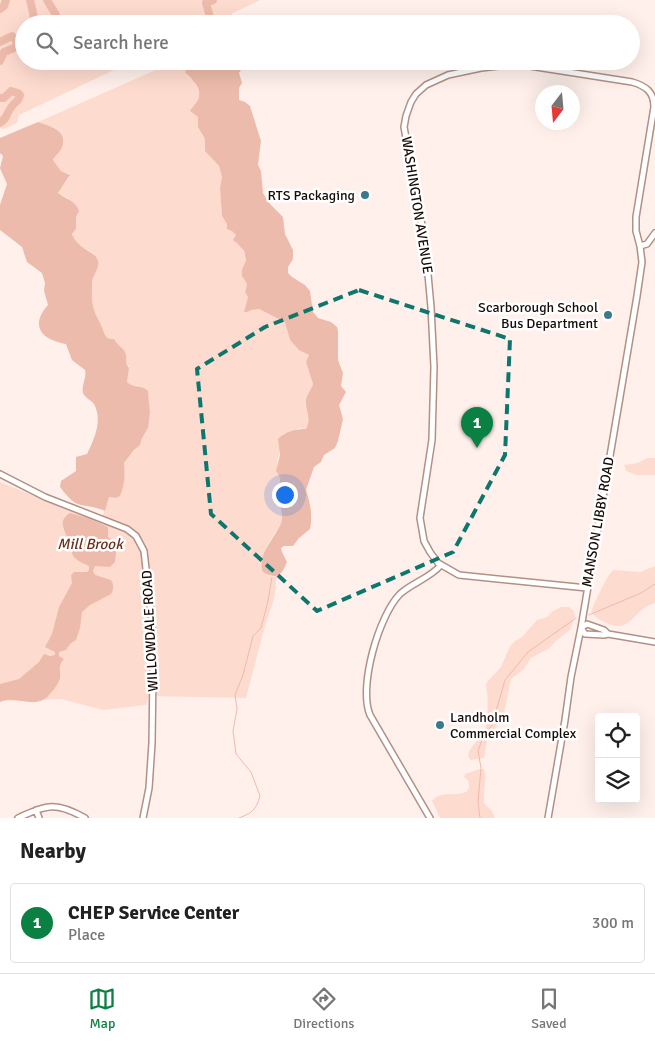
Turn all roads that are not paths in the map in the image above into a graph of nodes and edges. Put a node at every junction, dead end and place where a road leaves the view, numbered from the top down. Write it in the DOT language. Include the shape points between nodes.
graph roads {
  1 [pos="479,70"];
  2 [pos="556,70"];
  3 [pos="655,233"];
  4 [pos="640,246"];
  5 [pos="0,474"];
  6 [pos="441,565"];
  7 [pos="587,588"];
  8 [pos="581,628"];
  9 [pos="608,634"];
  10 [pos="655,642"];
  11 [pos="36,810"];
  12 [pos="18,818"];
  13 [pos="39,818"];
  14 [pos="85,818"];
  15 [pos="143,818"];
  16 [pos="430,818"];
  17 [pos="548,818"];
  1 -- 6 [label="street, WASHINGTON AVENUE" via="426,85 413,97 404,127 427,262 434,366 432,440 420,525 426,546"];
  2 -- 4 [label="street, WASHINGTON AVENUE" via="632,82 646,87 654,97 636,216"];
  3 -- 4 [label="street" via="647,244"];
  4 -- 7 [label="street, MANSON LIBBY ROAD" via="641,269"];
  5 -- 15 [label="street, WILLOWDALE ROAD" via="45,497 127,529 143,547 150,597 153,672 150,779"];
  6 -- 7 [label="street, WASHINGTON AVENUE" via="455,574 471,578"];
  6 -- 16 [label="street" via="402,592 393,604 374,648 365,690 370,715"];
  7 -- 8 [label="street, MANSON LIBBY ROAD"];
  8 -- 9 [label="street" via="585,634"];
  8 -- 9 [label="street" via="587,624"];
  8 -- 17 [label="street, MANSON LIBBY ROAD"];
  9 -- 10 [label="street"];
  11 -- 12 [label="street"];
  11 -- 13 [label="street"];
  11 -- 14 [label="street" via="58,806"];
}
